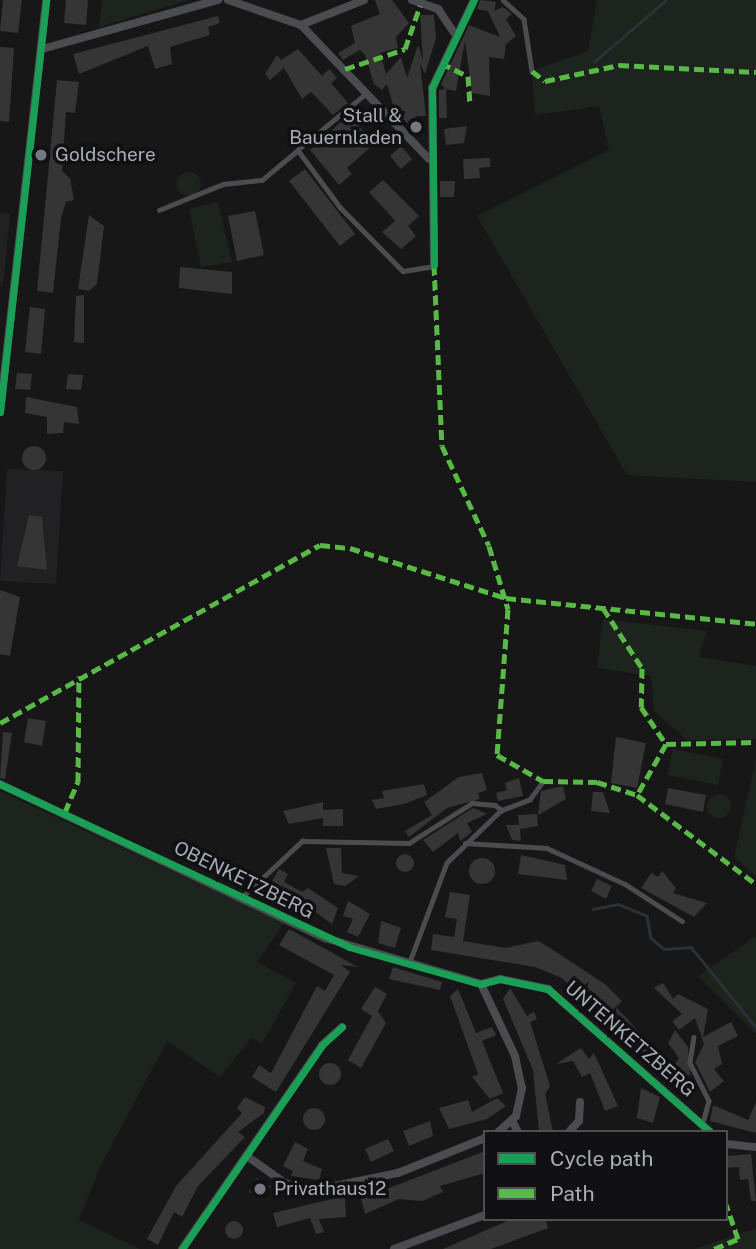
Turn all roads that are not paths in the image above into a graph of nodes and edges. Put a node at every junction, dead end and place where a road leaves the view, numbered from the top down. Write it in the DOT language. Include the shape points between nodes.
graph roads {
  1 [pos="46,0"];
  2 [pos="218,0"];
  3 [pos="228,0"];
  4 [pos="364,0"];
  5 [pos="412,0"];
  6 [pos="474,0"];
  7 [pos="503,0"];
  8 [pos="301,24"];
  9 [pos="454,33"];
  10 [pos="42,49"];
  11 [pos="532,71"];
  12 [pos="369,92"];
  13 [pos="298,150"];
  14 [pos="429,159"];
  15 [pos="159,209"];
  16 [pos="434,265"];
  17 [pos="0,412"];
  18 [pos="543,781"];
  19 [pos="0,784"];
  20 [pos="502,810"];
  21 [pos="465,843"];
  22 [pos="243,896"];
  23 [pos="682,921"];
  24 [pos="410,963"];
  25 [pos="481,984"];
  26 [pos="342,1027"];
  27 [pos="694,1037"];
  28 [pos="580,1102"];
  29 [pos="512,1121"];
  30 [pos="702,1123"];
  31 [pos="501,1130"];
  32 [pos="517,1130"];
  33 [pos="571,1130"];
  34 [pos="708,1130"];
  35 [pos="483,1139"];
  36 [pos="728,1144"];
  37 [pos="756,1147"];
  38 [pos="248,1157"];
  39 [pos="483,1216"];
  40 [pos="182,1249"];
  41 [pos="394,1249"];
  1 -- 10 [label="street"];
  2 -- 10 [label="street"];
  3 -- 8 [label="street"];
  4 -- 8 [label="street"];
  5 -- 9 [label="street" via="438,9"];
  6 -- 9 [label="street"];
  7 -- 11 [label="lane" via="524,19"];
  8 -- 12 [label="street"];
  9 -- 14 [label="street" via="432,88"];
  10 -- 17 [label="street"];
  12 -- 13 [label="lane"];
  12 -- 14 [label="street"];
  13 -- 15 [label="lane" via="262,180 223,184"];
  13 -- 16 [label="lane" via="340,207 403,271"];
  14 -- 16 [label="street"];
  18 -- 20 [label="lane" via="530,799"];
  19 -- 22 [label="street, OBENKETZBERG"];
  20 -- 21 [label="lane"];
  20 -- 22 [label="lane, OBENKETZBERG" via="472,803 409,843 306,840"];
  21 -- 23 [label="lane" via="547,848 625,884"];
  21 -- 24 [label="lane" via="440,875"];
  22 -- 24 [label="street, OBENKETZBERG" via="325,938"];
  24 -- 25 [label="street, OBENKETZBERG"];
  25 -- 29 [label="street" via="521,1074 522,1098"];
  25 -- 30 [label="street, UNTENKETZBERG" via="500,979 548,989"];
  26 -- 38 [label="street" via="322,1045"];
  27 -- 30 [label="lane, UNTENKETZBERG" via="690,1063 709,1101"];
  28 -- 33 [label="street" via="579,1121"];
  29 -- 31 [label="street"];
  29 -- 32 [label="street"];
  30 -- 34 [label="street, UNTENKETZBERG"];
  35 -- 38 [label="street" via="398,1173 310,1191 285,1183"];
  36 -- 37 [label="street"];
  38 -- 40 [label="street"];
  39 -- 41 [label="street"];
}
